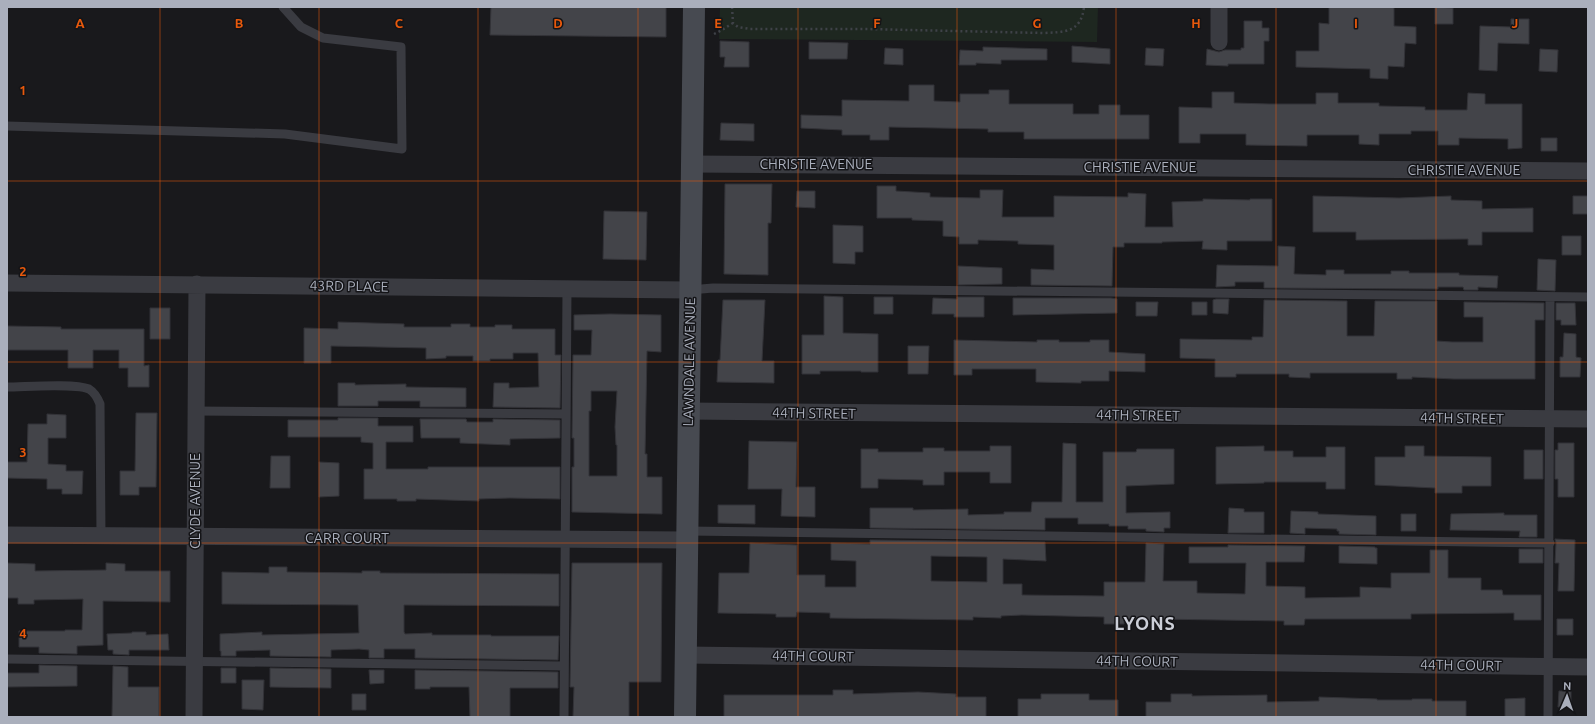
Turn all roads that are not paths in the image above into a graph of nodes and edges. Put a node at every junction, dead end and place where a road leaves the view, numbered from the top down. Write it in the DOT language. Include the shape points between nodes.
graph roads {
  1 [pos="284,7"];
  2 [pos="694,7"];
  3 [pos="1219,7"];
  4 [pos="1219,42"];
  5 [pos="7,126"];
  6 [pos="691,164"];
  7 [pos="1588,171"];
  8 [pos="7,283"];
  9 [pos="197,284"];
  10 [pos="567,288"];
  11 [pos="690,290"];
  12 [pos="1550,297"];
  13 [pos="1588,297"];
  14 [pos="7,387"];
  15 [pos="196,411"];
  16 [pos="688,411"];
  17 [pos="566,414"];
  18 [pos="1550,419"];
  19 [pos="1588,419"];
  20 [pos="7,535"];
  21 [pos="100,536"];
  22 [pos="686,536"];
  23 [pos="195,537"];
  24 [pos="565,539"];
  25 [pos="1550,543"];
  26 [pos="686,655"];
  27 [pos="7,659"];
  28 [pos="195,662"];
  29 [pos="564,666"];
  30 [pos="1549,666"];
  31 [pos="1588,666"];
  32 [pos="194,717"];
  33 [pos="564,717"];
  34 [pos="685,717"];
  35 [pos="1548,717"];
  1 -- 5 [label="lane" via="301,27 323,38 401,47 402,150 285,134"];
  2 -- 6 [label="street, LAWNDALE AVENUE"];
  3 -- 4 [label="street"];
  6 -- 7 [label="street, CHRISTIE AVENUE"];
  6 -- 11 [label="street, LAWNDALE AVENUE"];
  8 -- 9 [label="street, 43RD PLACE"];
  9 -- 10 [label="street, 43RD PLACE"];
  9 -- 15 [label="street, CLYDE AVENUE"];
  10 -- 11 [label="street, 43RD PLACE"];
  10 -- 17 [label="lane"];
  11 -- 12 [label="lane" via="713,288"];
  11 -- 16 [label="street, LAWNDALE AVENUE"];
  12 -- 13 [label="lane"];
  12 -- 18 [label="lane"];
  14 -- 21 [label="lane" via="77,387 89,390 98,399"];
  15 -- 17 [label="lane"];
  15 -- 23 [label="street, CLYDE AVENUE"];
  16 -- 18 [label="street, 44TH STREET"];
  16 -- 22 [label="street, LAWNDALE AVENUE"];
  17 -- 24 [label="lane"];
  18 -- 19 [label="street, 44TH STREET"];
  18 -- 25 [label="lane"];
  20 -- 21 [label="street, CARR COURT"];
  21 -- 23 [label="street, CARR COURT"];
  22 -- 24 [label="street, CARR COURT"];
  22 -- 25 [label="lane"];
  22 -- 26 [label="street, LAWNDALE AVENUE"];
  23 -- 24 [label="street, CARR COURT"];
  23 -- 28 [label="street, CLYDE AVENUE"];
  24 -- 29 [label="lane"];
  25 -- 30 [label="lane"];
  26 -- 30 [label="street, 44TH COURT"];
  26 -- 34 [label="street, LAWNDALE AVENUE"];
  27 -- 28 [label="lane"];
  28 -- 29 [label="lane"];
  28 -- 32 [label="street, CLYDE AVENUE"];
  29 -- 33 [label="lane"];
  30 -- 31 [label="street, 44TH COURT"];
  30 -- 35 [label="lane"];
}
